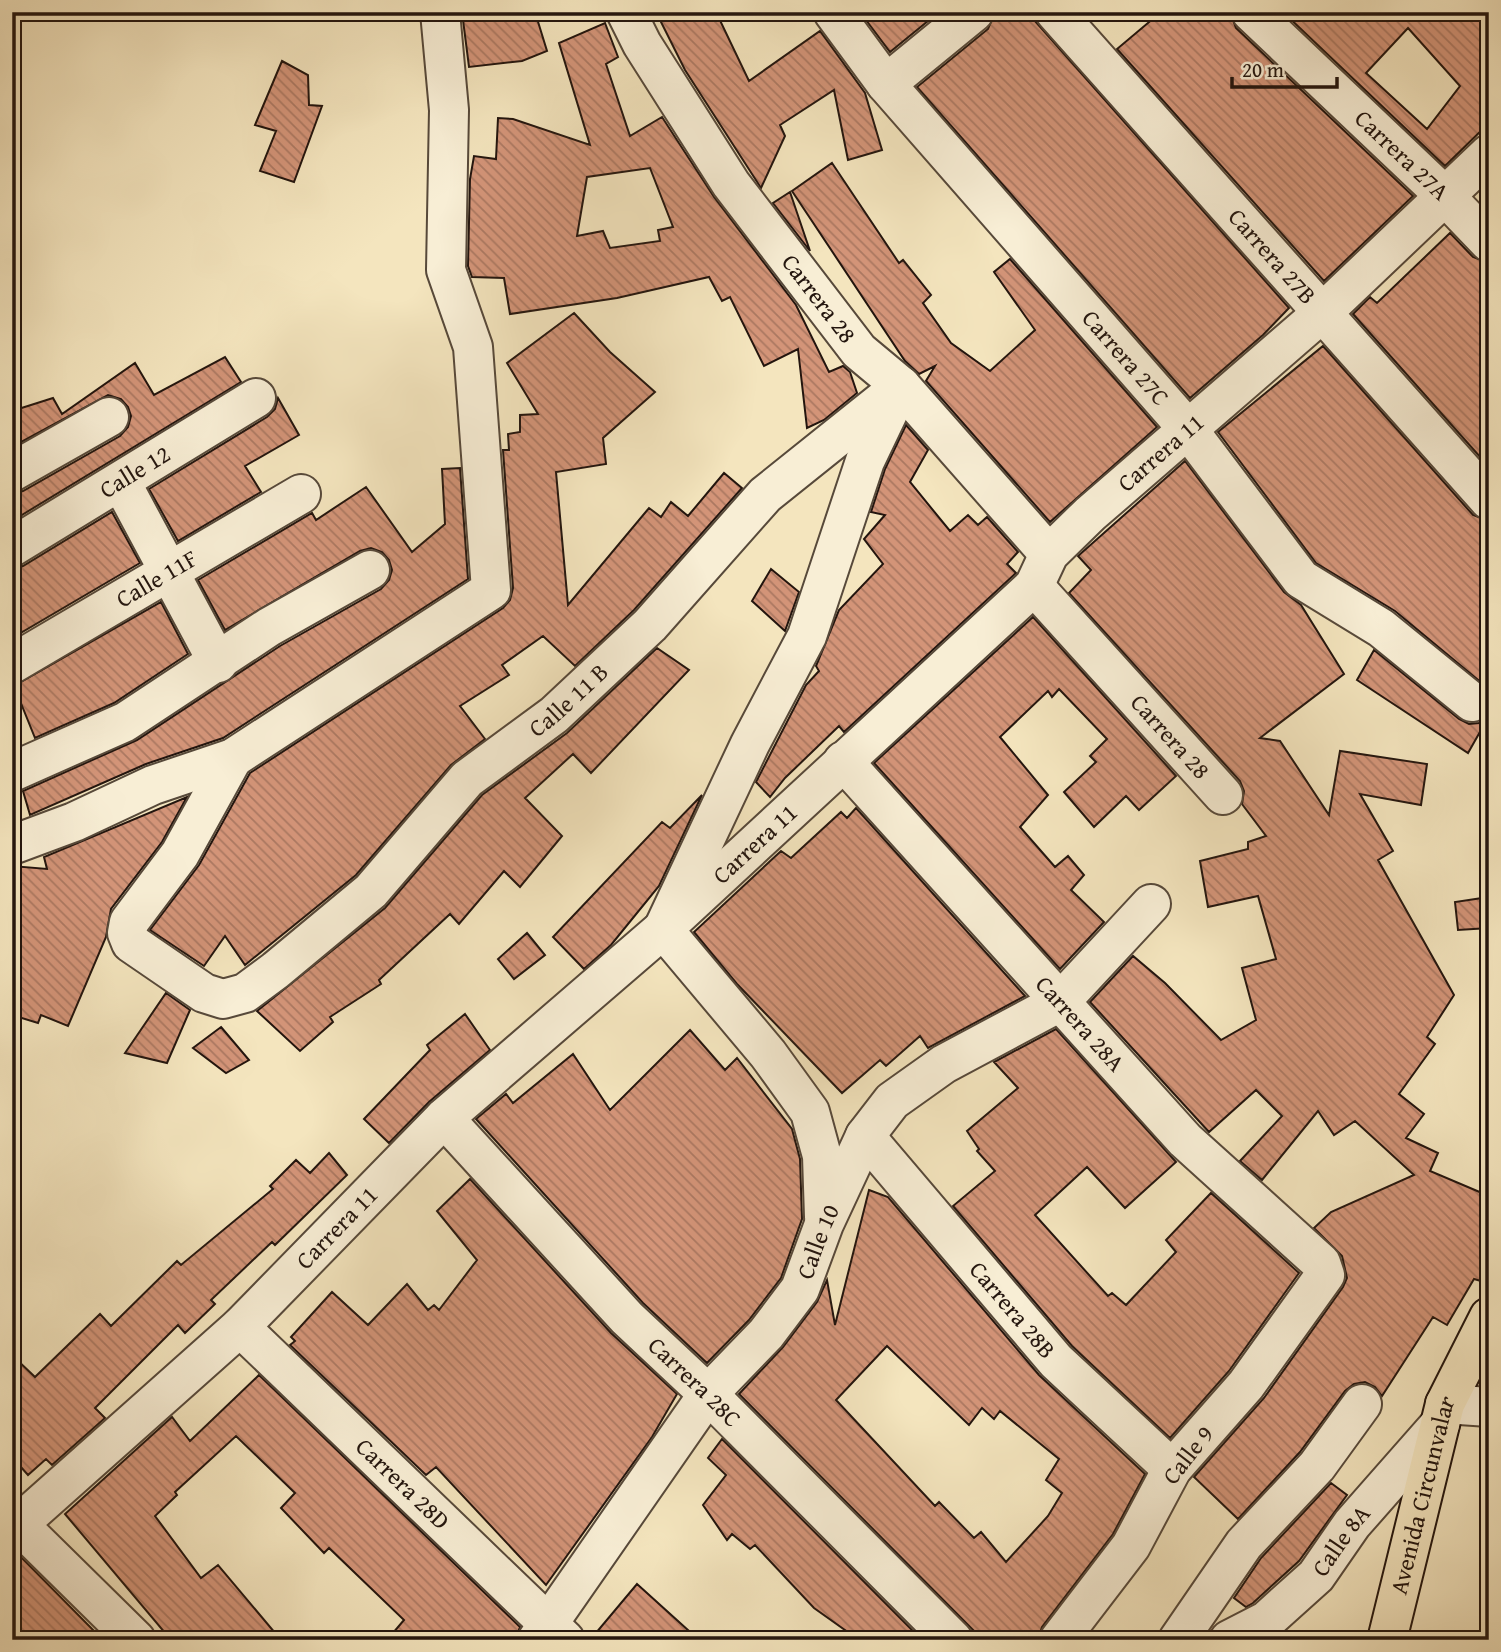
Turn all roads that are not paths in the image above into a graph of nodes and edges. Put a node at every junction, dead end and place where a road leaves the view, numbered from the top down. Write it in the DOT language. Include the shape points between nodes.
graph roads {
  1 [pos="440,12"];
  2 [pos="626,12"];
  3 [pos="833,12"];
  4 [pos="974,12"];
  5 [pos="1055,12"];
  6 [pos="1251,12"];
  7 [pos="886,84"];
  8 [pos="1489,154"];
  9 [pos="1445,196"];
  10 [pos="1489,242"];
  11 [pos="1322,313"];
  12 [pos="901,386"];
  13 [pos="256,398"];
  14 [pos="109,417"];
  15 [pos="1187,428"];
  16 [pos="12,472"];
  17 [pos="121,482"];
  18 [pos="301,494"];
  19 [pos="1489,500"];
  20 [pos="12,547"];
  21 [pos="370,570"];
  22 [pos="1042,570"];
  23 [pos="171,572"];
  24 [pos="218,663"];
  25 [pos="12,664"];
  26 [pos="1472,702"];
  27 [pos="233,758"];
  28 [pos="842,761"];
  29 [pos="12,772"];
  30 [pos="1223,794"];
  31 [pos="12,845"];
  32 [pos="1151,904"];
  33 [pos="663,929"];
  34 [pos="1060,1002"];
  35 [pos="444,1118"];
  36 [pos="866,1136"];
  37 [pos="824,1224"];
  38 [pos="1325,1275"];
  39 [pos="1489,1317"];
  40 [pos="240,1327"];
  41 [pos="708,1394"];
  42 [pos="1362,1404"];
  43 [pos="1489,1407"];
  44 [pos="1443,1414"];
  45 [pos="1172,1469"];
  46 [pos="14,1524"];
  47 [pos="550,1635"];
  48 [pos="136,1640"];
  49 [pos="953,1640"];
  50 [pos="1059,1640"];
  51 [pos="1178,1640"];
  52 [pos="1229,1640"];
  53 [pos="1387,1640"];
  1 -- 27 [label="street" via="449,110 446,270 473,347 491,590"];
  2 -- 12 [label="street, Carrera 28" via="731,184 859,351"];
  3 -- 7 [label="street, Carrera 27C"];
  4 -- 7 [label="street"];
  5 -- 11 [label="street, Carrera 27B"];
  6 -- 9 [label="street, Carrera 27A"];
  7 -- 15 [label="street, Carrera 27C"];
  8 -- 9 [label="street, Carrera 11"];
  9 -- 10 [label="street, Carrera 27A"];
  9 -- 11 [label="street, Carrera 11"];
  11 -- 15 [label="street, Carrera 11"];
  11 -- 19 [label="street, Carrera 27B"];
  12 -- 22 [label="street, Carrera 28"];
  12 -- 27 [label="street, Calle 11 B" via="765,495 650,625 554,715 467,779 371,891 276,970 244,993 223,999 204,993 131,943 127,933 129,922 180,854"];
  12 -- 33 [label="street" via="865,461 807,636 750,744"];
  13 -- 17 [label="street, Calle 12"];
  14 -- 16 [label="street"];
  15 -- 22 [label="street, Carrera 11"];
  15 -- 26 [label="street, Carrera 27C" via="1301,579 1381,628"];
  17 -- 20 [label="street, Calle 12"];
  17 -- 23 [label="street"];
  18 -- 23 [label="street, Calle 11F"];
  21 -- 24 [label="street" via="270,627"];
  22 -- 28 [label="street, Carrera 11"];
  22 -- 30 [label="street, Carrera 28"];
  23 -- 24 [label="street"];
  23 -- 25 [label="street, Calle 11F"];
  24 -- 29 [label="street" via="125,722"];
  27 -- 31 [label="street" via="153,785"];
  28 -- 33 [label="street, Carrera 11"];
  28 -- 34 [label="street, Carrera 28A"];
  32 -- 34 [label="street, Calle 10"];
  33 -- 35 [label="street, Carrera 11"];
  33 -- 37 [label="street" via="768,1054 810,1112 821,1156"];
  34 -- 36 [label="street, Calle 10" via="944,1064 892,1101"];
  34 -- 38 [label="street, Carrera 28A" via="1185,1140 1321,1263"];
  35 -- 40 [label="street, Carrera 11"];
  35 -- 41 [label="street, Carrera 28C" via="627,1318"];
  36 -- 37 [label="street, Calle 10"];
  36 -- 45 [label="street, Carrera 28B" via="1056,1362"];
  37 -- 41 [label="street, Calle 10" via="800,1289 766,1334"];
  38 -- 45 [label="street, Calle 9" via="1246,1385"];
  39 -- 44 [label="main road, Avenida Circunvalar"];
  40 -- 46 [label="street, Carrera 11"];
  40 -- 47 [label="street, Carrera 28D"];
  41 -- 47 [label="street, Calle 10"];
  41 -- 49 [label="street, Carrera 28C"];
  42 -- 51 [label="street" via="1317,1466 1244,1544"];
  43 -- 44 [label="street"];
  44 -- 52 [label="street, Calle 8A" via="1352,1524 1316,1576 1266,1621"];
  44 -- 53 [label="main road, Avenida Circunvalar"];
  45 -- 50 [label="street, Calle 9" via="1131,1546"];
  46 -- 48 [label="street"];
}
